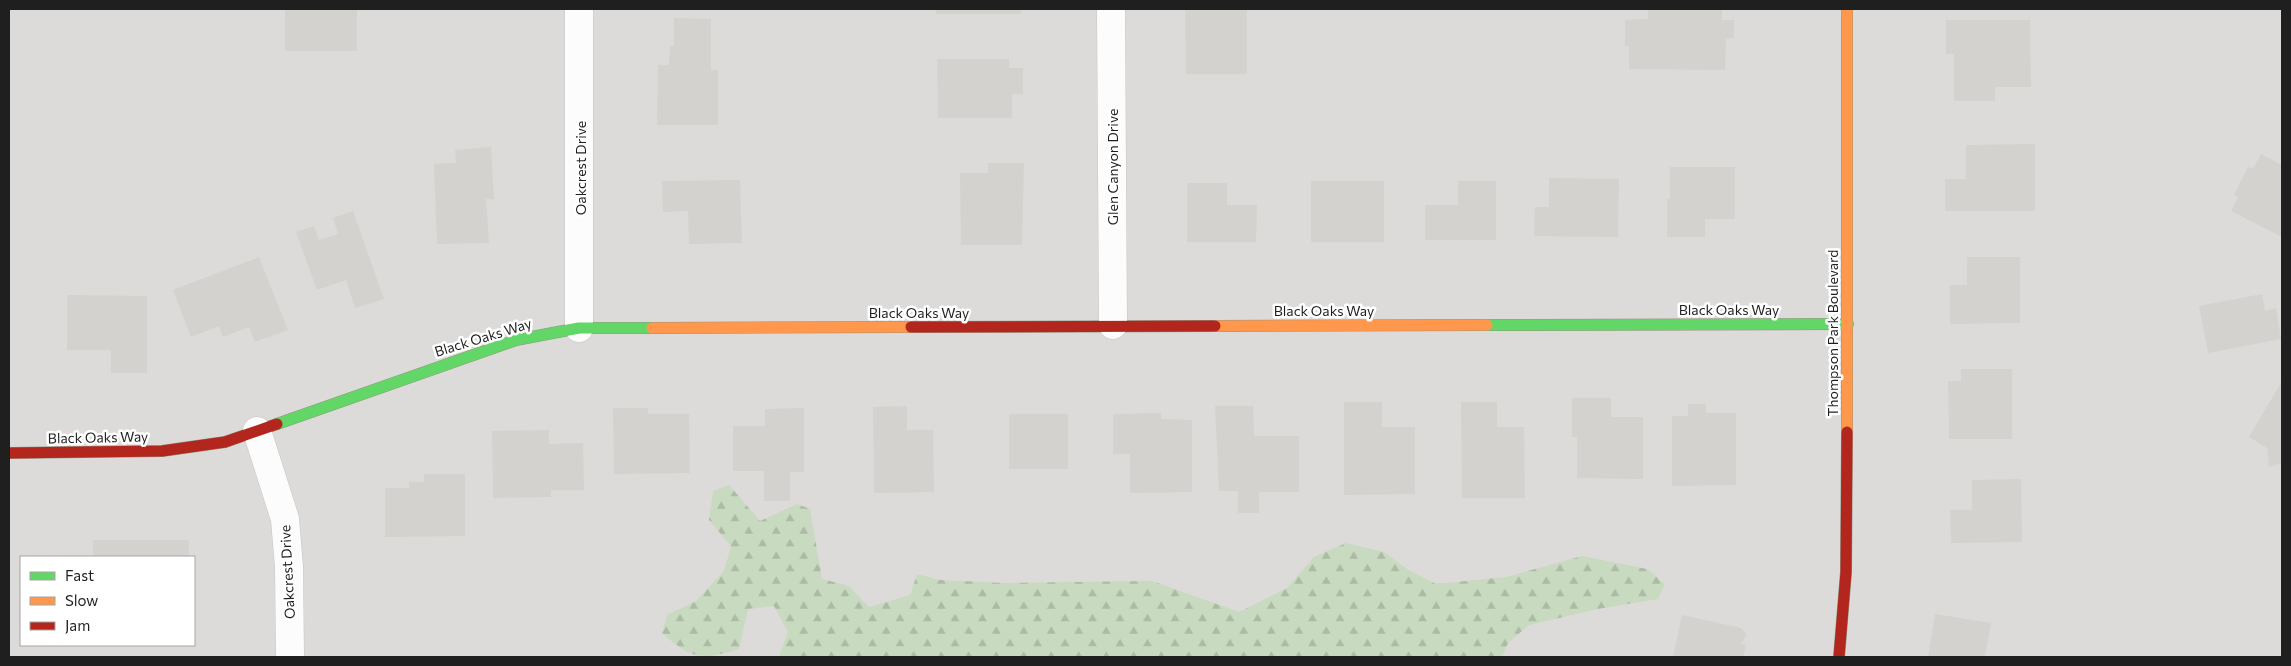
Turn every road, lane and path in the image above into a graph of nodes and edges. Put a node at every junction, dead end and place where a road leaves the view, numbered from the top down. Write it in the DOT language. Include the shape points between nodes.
graph roads {
  1 [pos="579,9"];
  2 [pos="1111,9"];
  3 [pos="1846,9"];
  4 [pos="1848,324"];
  5 [pos="1113,325"];
  6 [pos="579,328"];
  7 [pos="257,431"];
  8 [pos="9,453"];
  9 [pos="290,657"];
  10 [pos="1839,657"];
  1 -- 6 [label="street, Oakcrest Drive"];
  2 -- 5 [label="street, Glen Canyon Drive"];
  3 -- 4 [label="street, Thompson Park Boulevard"];
  4 -- 5 [label="street, Black Oaks Way"];
  4 -- 10 [label="street, Thompson Park Boulevard" via="1846,572"];
  5 -- 6 [label="street, Black Oaks Way"];
  6 -- 7 [label="street, Black Oaks Way" via="516,340"];
  7 -- 8 [label="street, Black Oaks Way" via="226,442 162,451"];
  7 -- 9 [label="street, Oakcrest Drive" via="285,519"];
}
